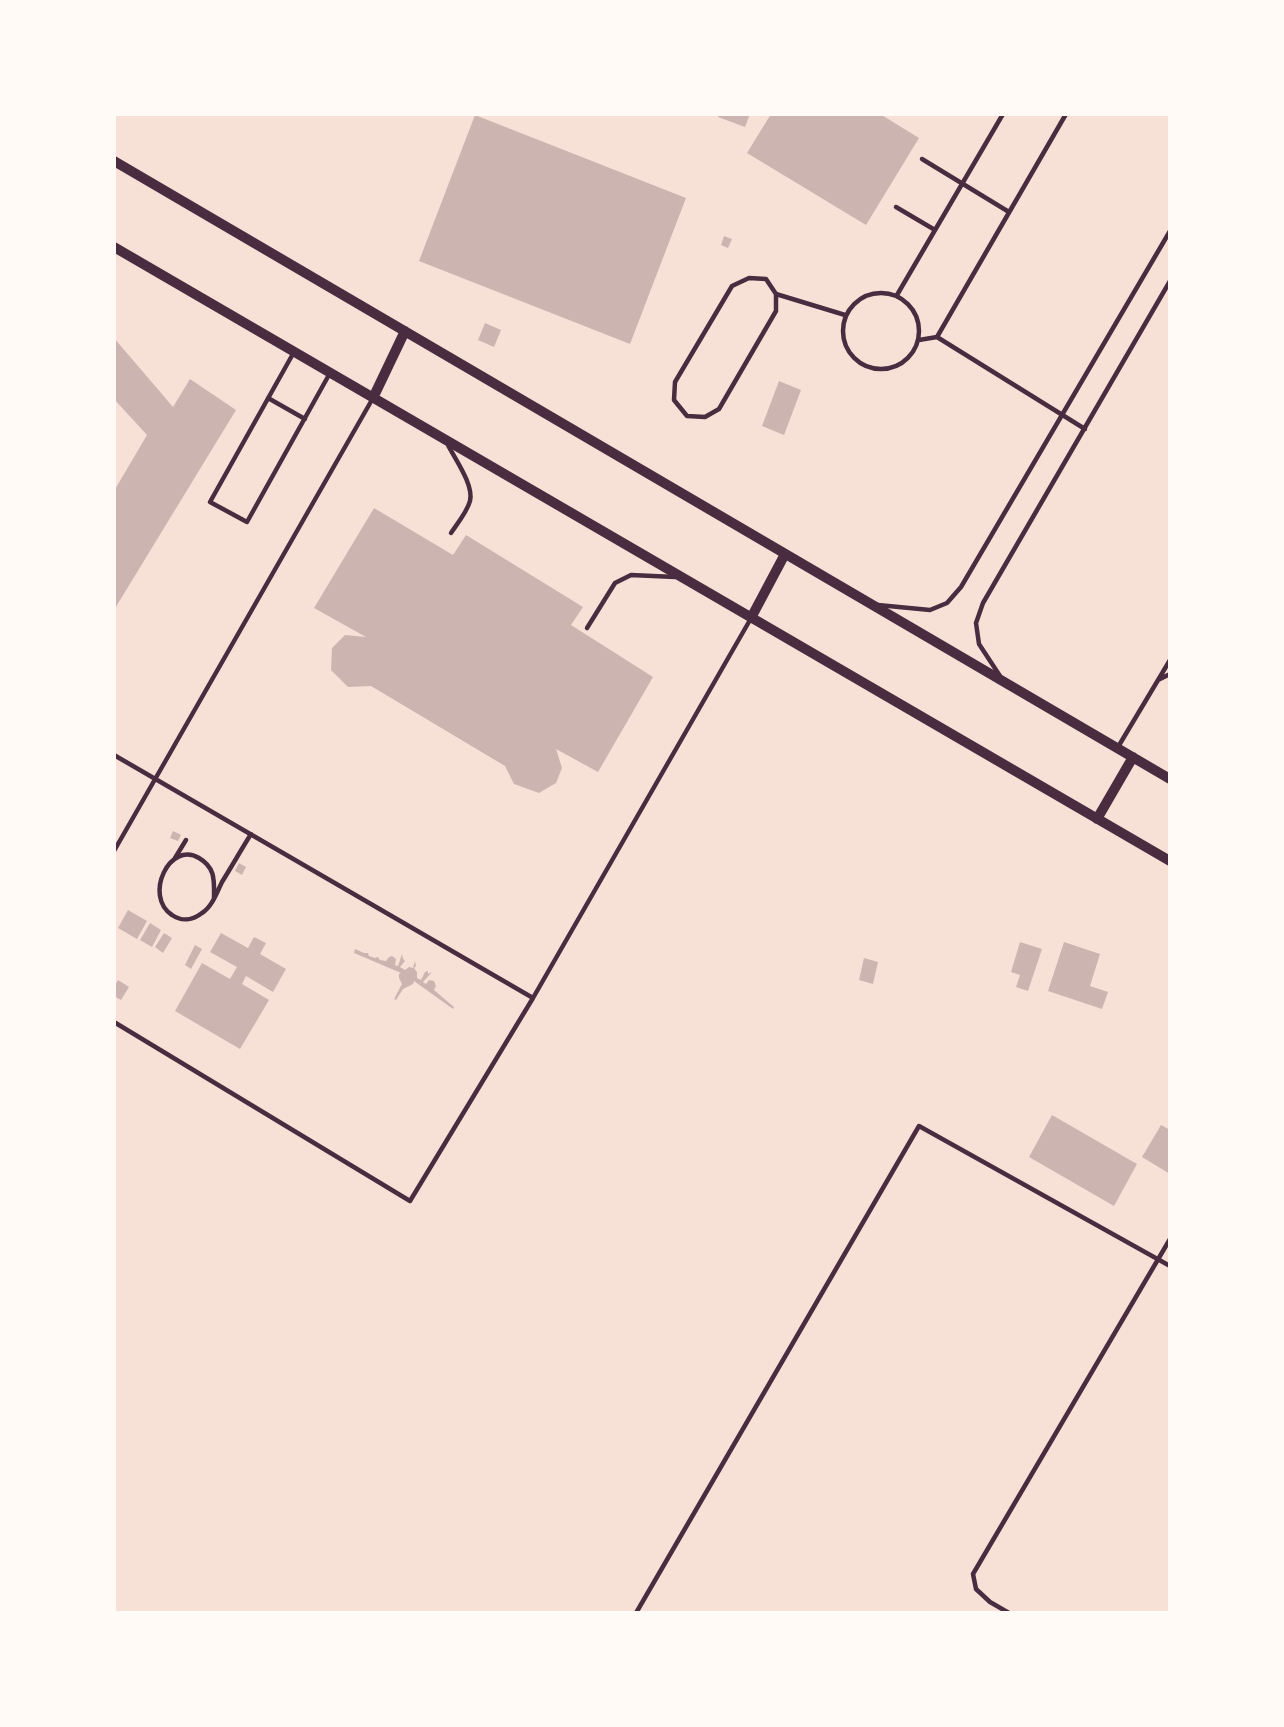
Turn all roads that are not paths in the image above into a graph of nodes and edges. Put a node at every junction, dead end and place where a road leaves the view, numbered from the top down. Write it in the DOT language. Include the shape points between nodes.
graph roads {
  1 [pos="1003,114"];
  2 [pos="1066,114"];
  3 [pos="922,159"];
  4 [pos="114,161"];
  5 [pos="963,183"];
  6 [pos="896,207"];
  7 [pos="1009,212"];
  8 [pos="935,230"];
  9 [pos="1170,231"];
  10 [pos="114,248"];
  11 [pos="1170,282"];
  12 [pos="777,294"];
  13 [pos="897,296"];
  14 [pos="845,315"];
  15 [pos="405,331"];
  16 [pos="937,337"];
  17 [pos="919,340"];
  18 [pos="294,352"];
  19 [pos="330,373"];
  20 [pos="268,398"];
  21 [pos="373,398"];
  22 [pos="1062,414"];
  23 [pos="304,419"];
  24 [pos="1085,429"];
  25 [pos="445,440"];
  26 [pos="451,534"];
  27 [pos="785,554"];
  28 [pos="681,577"];
  29 [pos="872,605"];
  30 [pos="752,618"];
  31 [pos="587,627"];
  32 [pos="1170,660"];
  33 [pos="1170,674"];
  34 [pos="1158,680"];
  35 [pos="1003,681"];
  36 [pos="1118,747"];
  37 [pos="114,755"];
  38 [pos="1133,757"];
  39 [pos="155,779"];
  40 [pos="1170,779"];
  41 [pos="1097,819"];
  42 [pos="251,834"];
  43 [pos="186,840"];
  44 [pos="114,851"];
  45 [pos="173,860"];
  46 [pos="1170,861"];
  47 [pos="213,898"];
  48 [pos="533,998"];
  49 [pos="114,1022"];
  50 [pos="1170,1239"];
  51 [pos="1158,1260"];
  52 [pos="1170,1266"];
  53 [pos="636,1613"];
  54 [pos="1009,1613"];
  1 -- 5 [label="lane"];
  2 -- 7 [label="lane"];
  3 -- 5 [label="lane"];
  4 -- 15 [label="street"];
  5 -- 7 [label="lane"];
  5 -- 8 [label="lane"];
  6 -- 8 [label="lane"];
  7 -- 16 [label="lane"];
  8 -- 13 [label="lane"];
  9 -- 22 [label="lane"];
  10 -- 18 [label="street"];
  11 -- 24 [label="lane"];
  12 -- 12 [label="lane" via="776,311 719,410 705,417 687,416 674,400 675,382 732,286 749,278 766,279"];
  12 -- 14 [label="lane"];
  13 -- 14 [label="lane" via="885,292 861,297"];
  13 -- 17 [label="lane" via="915,314"];
  14 -- 17 [label="lane" via="843,340 848,351 866,367 879,370 904,362"];
  15 -- 21 [label="street"];
  15 -- 27 [label="street"];
  16 -- 17 [label="lane"];
  16 -- 22 [label="lane"];
  18 -- 19 [label="street"];
  18 -- 20 [label="lane"];
  19 -- 21 [label="street"];
  19 -- 23 [label="lane"];
  20 -- 23 [label="lane"];
  20 -- 23 [label="lane" via="210,502 247,522"];
  21 -- 25 [label="street"];
  21 -- 39 [label="lane"];
  22 -- 24 [label="lane"];
  22 -- 29 [label="lane" via="961,587 947,603 930,610"];
  24 -- 35 [label="lane" via="983,603 976,623 979,644"];
  25 -- 26 [label="lane" via="468,482 471,499"];
  25 -- 28 [label="street"];
  27 -- 29 [label="street"];
  27 -- 30 [label="street"];
  28 -- 30 [label="street"];
  28 -- 31 [label="lane" via="631,575 615,583"];
  29 -- 35 [label="street"];
  30 -- 41 [label="street"];
  30 -- 48 [label="lane"];
  32 -- 34 [label="lane"];
  33 -- 34 [label="lane"];
  34 -- 36 [label="lane"];
  35 -- 36 [label="street"];
  36 -- 38 [label="street"];
  37 -- 39 [label="lane"];
  38 -- 40 [label="street"];
  38 -- 41 [label="street"];
  39 -- 42 [label="lane"];
  39 -- 44 [label="lane"];
  41 -- 46 [label="street"];
  42 -- 47 [label="lane"];
  42 -- 48 [label="lane"];
  43 -- 45 [label="lane"];
  45 -- 47 [label="lane" via="181,855 195,855 210,866 214,875"];
  45 -- 47 [label="lane" via="159,888 163,907 175,917 191,919 207,910"];
  48 -- 49 [label="lane" via="410,1201"];
  50 -- 51 [label="lane"];
  51 -- 52 [label="lane"];
  51 -- 53 [label="lane" via="919,1126"];
  51 -- 54 [label="lane" via="973,1574 976,1589"];
}
